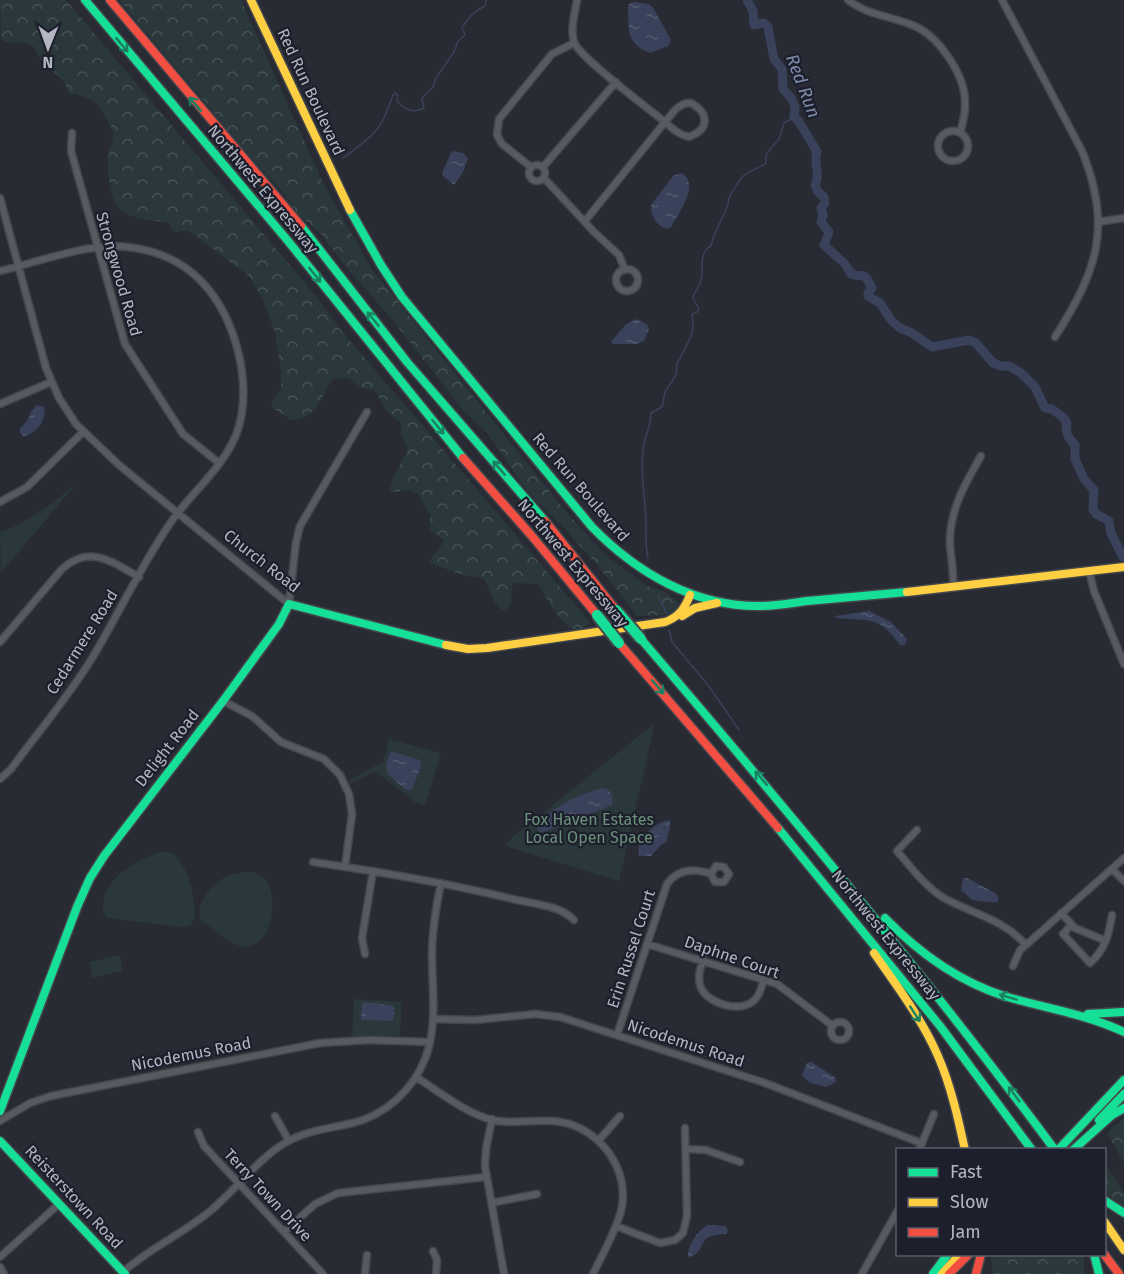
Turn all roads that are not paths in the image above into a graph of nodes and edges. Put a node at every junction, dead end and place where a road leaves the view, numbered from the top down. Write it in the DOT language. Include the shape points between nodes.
graph roads {
  1 [pos="85,0"];
  2 [pos="110,0"];
  3 [pos="251,0"];
  4 [pos="577,0"];
  5 [pos="848,0"];
  6 [pos="1002,0"];
  7 [pos="574,43"];
  8 [pos="616,82"];
  9 [pos="665,122"];
  10 [pos="72,133"];
  11 [pos="960,133"];
  12 [pos="531,167"];
  13 [pos="543,167"];
  14 [pos="544,178"];
  15 [pos="0,198"];
  16 [pos="1124,218"];
  17 [pos="585,222"];
  18 [pos="1098,222"];
  19 [pos="96,246"];
  20 [pos="19,267"];
  21 [pos="625,270"];
  22 [pos="0,271"];
  23 [pos="1055,337"];
  24 [pos="51,382"];
  25 [pos="0,404"];
  26 [pos="368,412"];
  27 [pos="82,433"];
  28 [pos="981,456"];
  29 [pos="219,463"];
  30 [pos="0,502"];
  31 [pos="178,513"];
  32 [pos="1123,567"];
  33 [pos="1089,571"];
  34 [pos="139,577"];
  35 [pos="953,587"];
  36 [pos="690,594"];
  37 [pos="720,602"];
  38 [pos="289,604"];
  39 [pos="676,619"];
  40 [pos="0,642"];
  41 [pos="1124,664"];
  42 [pos="223,701"];
  43 [pos="0,779"];
  44 [pos="783,806"];
  45 [pos="917,830"];
  46 [pos="1124,858"];
  47 [pos="313,862"];
  48 [pos="808,864"];
  49 [pos="345,867"];
  50 [pos="1112,869"];
  51 [pos="373,871"];
  52 [pos="711,874"];
  53 [pos="1124,881"];
  54 [pos="441,883"];
  55 [pos="1061,913"];
  56 [pos="1112,915"];
  57 [pos="574,920"];
  58 [pos="1071,925"];
  59 [pos="1106,941"];
  60 [pos="647,944"];
  61 [pos="1026,945"];
  62 [pos="366,954"];
  63 [pos="703,960"];
  64 [pos="1013,966"];
  65 [pos="764,979"];
  66 [pos="1047,1007"];
  67 [pos="1124,1012"];
  68 [pos="433,1019"];
  69 [pos="833,1026"];
  70 [pos="1124,1032"];
  71 [pos="617,1035"];
  72 [pos="430,1042"];
  73 [pos="416,1077"];
  74 [pos="1124,1080"];
  75 [pos="990,1094"];
  76 [pos="1124,1094"];
  77 [pos="1124,1108"];
  78 [pos="0,1111"];
  79 [pos="934,1114"];
  80 [pos="275,1116"];
  81 [pos="620,1116"];
  82 [pos="492,1119"];
  83 [pos="0,1121"];
  84 [pos="686,1128"];
  85 [pos="198,1132"];
  86 [pos="598,1140"];
  87 [pos="0,1141"];
  88 [pos="290,1141"];
  89 [pos="920,1146"];
  90 [pos="1054,1147"];
  91 [pos="965,1148"];
  92 [pos="1026,1148"];
  93 [pos="1031,1148"];
  94 [pos="1074,1148"];
  95 [pos="1074,1148"];
  96 [pos="686,1149"];
  97 [pos="740,1162"];
  98 [pos="486,1177"];
  99 [pos="239,1184"];
  100 [pos="537,1194"];
  101 [pos="1106,1201"];
  102 [pos="491,1203"];
  103 [pos="59,1204"];
  104 [pos="896,1212"];
  105 [pos="1124,1213"];
  106 [pos="1106,1224"];
  107 [pos="616,1226"];
  108 [pos="284,1232"];
  109 [pos="1124,1250"];
  110 [pos="433,1251"];
  111 [pos="367,1255"];
  112 [pos="946,1256"];
  113 [pos="957,1256"];
  114 [pos="967,1256"];
  115 [pos="980,1256"];
  116 [pos="1094,1256"];
  117 [pos="1106,1256"];
  118 [pos="0,1257"];
  119 [pos="0,1267"];
  120 [pos="123,1273"];
  121 [pos="4,1274"];
  122 [pos="323,1274"];
  123 [pos="365,1274"];
  124 [pos="436,1274"];
  125 [pos="504,1274"];
  126 [pos="593,1274"];
  127 [pos="862,1274"];
  128 [pos="933,1274"];
  129 [pos="940,1274"];
  130 [pos="950,1274"];
  131 [pos="976,1274"];
  132 [pos="1099,1274"];
  133 [pos="1119,1274"];
  1 -- 48 [label="main road, Northwest Expressway, one-way, bridge" via="288,241 458,452"];
  44 -- 2 [label="main road, Northwest Expressway, one-way, bridge" via="407,362 302,228"];
  3 -- 36 [label="main road, Red Run Boulevard" via="348,206 402,297 603,540 646,574"];
  4 -- 7 [label="street"];
  5 -- 11 [label="street" via="867,12 913,25 935,40 963,87 965,109"];
  6 -- 18 [label="street" via="1082,151 1094,183"];
  7 -- 8 [label="street"];
  7 -- 12 [label="street" via="552,54 499,119 497,135 502,144"];
  8 -- 9 [label="street"];
  8 -- 13 [label="street"];
  9 -- 9 [label="street" via="684,103 691,102 705,114 704,124 689,137"];
  9 -- 17 [label="street"];
  10 -- 19 [label="street, Strongwood Road" via="71,151"];
  11 -- 11 [label="street" via="966,140 966,153 957,160 946,160 939,153 940,138 948,132"];
  12 -- 13 [label="street"];
  12 -- 14 [label="street" via="532,179"];
  13 -- 14 [label="street"];
  14 -- 17 [label="street"];
  15 -- 20 [label="street, Church Road"];
  16 -- 18 [label="street"];
  17 -- 21 [label="street" via="619,255"];
  18 -- 23 [label="street" via="1090,274"];
  19 -- 20 [label="street, Cedarmere Road"];
  19 -- 29 [label="street, Strongwood Road" via="125,344 183,434"];
  19 -- 29 [label="street, Cedarmere Road" via="127,246 165,257 197,277 220,303 235,339 244,400 236,434"];
  20 -- 22 [label="street, Cedarmere Road"];
  20 -- 24 [label="street, Church Road"];
  24 -- 25 [label="street"];
  24 -- 27 [label="street, Church Road"];
  26 -- 38 [label="street, Delight Road" via="300,526"];
  27 -- 30 [label="street" via="27,487"];
  27 -- 31 [label="street, Church Road"];
  28 -- 35 [label="street" via="953,513"];
  29 -- 31 [label="street, Cedarmere Road"];
  31 -- 34 [label="street, Cedarmere Road"];
  31 -- 38 [label="street, Church Road"];
  32 -- 33 [label="main road, Red Run Boulevard"];
  33 -- 35 [label="main road, Red Run Boulevard"];
  33 -- 41 [label="street"];
  34 -- 40 [label="street" via="103,558 73,561"];
  34 -- 43 [label="street, Cedarmere Road" via="84,670"];
  35 -- 37 [label="main road, Red Run Boulevard" via="771,606"];
  36 -- 37 [label="main road, Red Run Boulevard"];
  36 -- 39 [label="main road"];
  37 -- 39 [label="main road, Church Road" via="695,608"];
  38 -- 39 [label="main road, Church Road" via="468,649"];
  38 -- 42 [label="main road, Delight Road"];
  42 -- 49 [label="street" via="252,716 281,742 324,759 340,775 349,794 352,814"];
  42 -- 78 [label="main road, Delight Road" via="90,878"];
  66 -- 44 [label="main road, one-way" via="976,985 921,953"];
  90 -- 44 [label="main road, Northwest Expressway, one-way" via="903,950"];
  45 -- 61 [label="street" via="897,851 921,880 948,900 1002,924"];
  46 -- 50 [label="street"];
  47 -- 49 [label="street"];
  48 -- 75 [label="main road, Northwest Expressway"];
  48 -- 91 [label="main road, one-way" via="929,1037 949,1085"];
  49 -- 51 [label="street"];
  50 -- 53 [label="street"];
  50 -- 55 [label="street"];
  51 -- 54 [label="street"];
  51 -- 62 [label="street" via="362,938"];
  52 -- 60 [label="street, Erin Russel Court" via="689,870 671,878"];
  54 -- 57 [label="street" via="559,910"];
  54 -- 68 [label="street" via="432,938"];
  55 -- 58 [label="street"];
  55 -- 61 [label="street"];
  56 -- 59 [label="street"];
  58 -- 59 [label="street"];
  58 -- 59 [label="street" via="1064,934 1090,963"];
  60 -- 63 [label="street, Daphne Court"];
  60 -- 71 [label="street, Erin Russel Court"];
  61 -- 64 [label="street"];
  63 -- 65 [label="street, Daphne Court"];
  63 -- 65 [label="street" via="699,977 704,993 730,1006 753,1001"];
  65 -- 69 [label="street, Daphne Court" via="777,984"];
  66 -- 67 [label="main road" via="1091,1014"];
  66 -- 70 [label="main road"];
  68 -- 71 [label="street, Nicodemus Road" via="550,1015"];
  68 -- 72 [label="street"];
  71 -- 89 [label="street, Nicodemus Road" via="765,1083"];
  72 -- 73 [label="street"];
  72 -- 83 [label="street, Nicodemus Road" via="351,1040 291,1048 51,1096 30,1102"];
  73 -- 82 [label="street" via="474,1114"];
  73 -- 88 [label="street" via="397,1099 376,1114 309,1131"];
  74 -- 90 [label="main road"];
  75 -- 92 [label="main road"];
  75 -- 93 [label="main road, Northwest Expressway"];
  76 -- 94 [label="main road"];
  77 -- 95 [label="main road"];
  79 -- 89 [label="street"];
  80 -- 88 [label="street"];
  81 -- 86 [label="street"];
  82 -- 86 [label="street" via="562,1122"];
  82 -- 98 [label="street"];
  84 -- 96 [label="street"];
  85 -- 99 [label="street, Terry Town Drive" via="204,1146"];
  86 -- 107 [label="street" via="612,1156 622,1184"];
  87 -- 103 [label="main road, Reisterstown Road"];
  88 -- 99 [label="street"];
  96 -- 97 [label="street" via="706,1150"];
  96 -- 107 [label="street" via="687,1223 679,1238 660,1243"];
  98 -- 102 [label="street"];
  98 -- 108 [label="street" via="338,1193 315,1204"];
  99 -- 108 [label="street, Terry Town Drive"];
  99 -- 120 [label="street" via="208,1213 140,1257"];
  100 -- 102 [label="street"];
  101 -- 105 [label="main road"];
  102 -- 125 [label="street"];
  103 -- 118 [label="street"];
  103 -- 120 [label="main road, Reisterstown Road"];
  104 -- 127 [label="street"];
  106 -- 109 [label="main road"];
  107 -- 126 [label="street"];
  108 -- 122 [label="street, Terry Town Drive"];
  110 -- 124 [label="street"];
  111 -- 123 [label="street"];
  112 -- 128 [label="main road"];
  113 -- 129 [label="main road"];
  114 -- 130 [label="main road"];
  115 -- 131 [label="main road"];
  116 -- 132 [label="main road"];
  117 -- 133 [label="main road"];
  119 -- 121 [label="street"];
}
